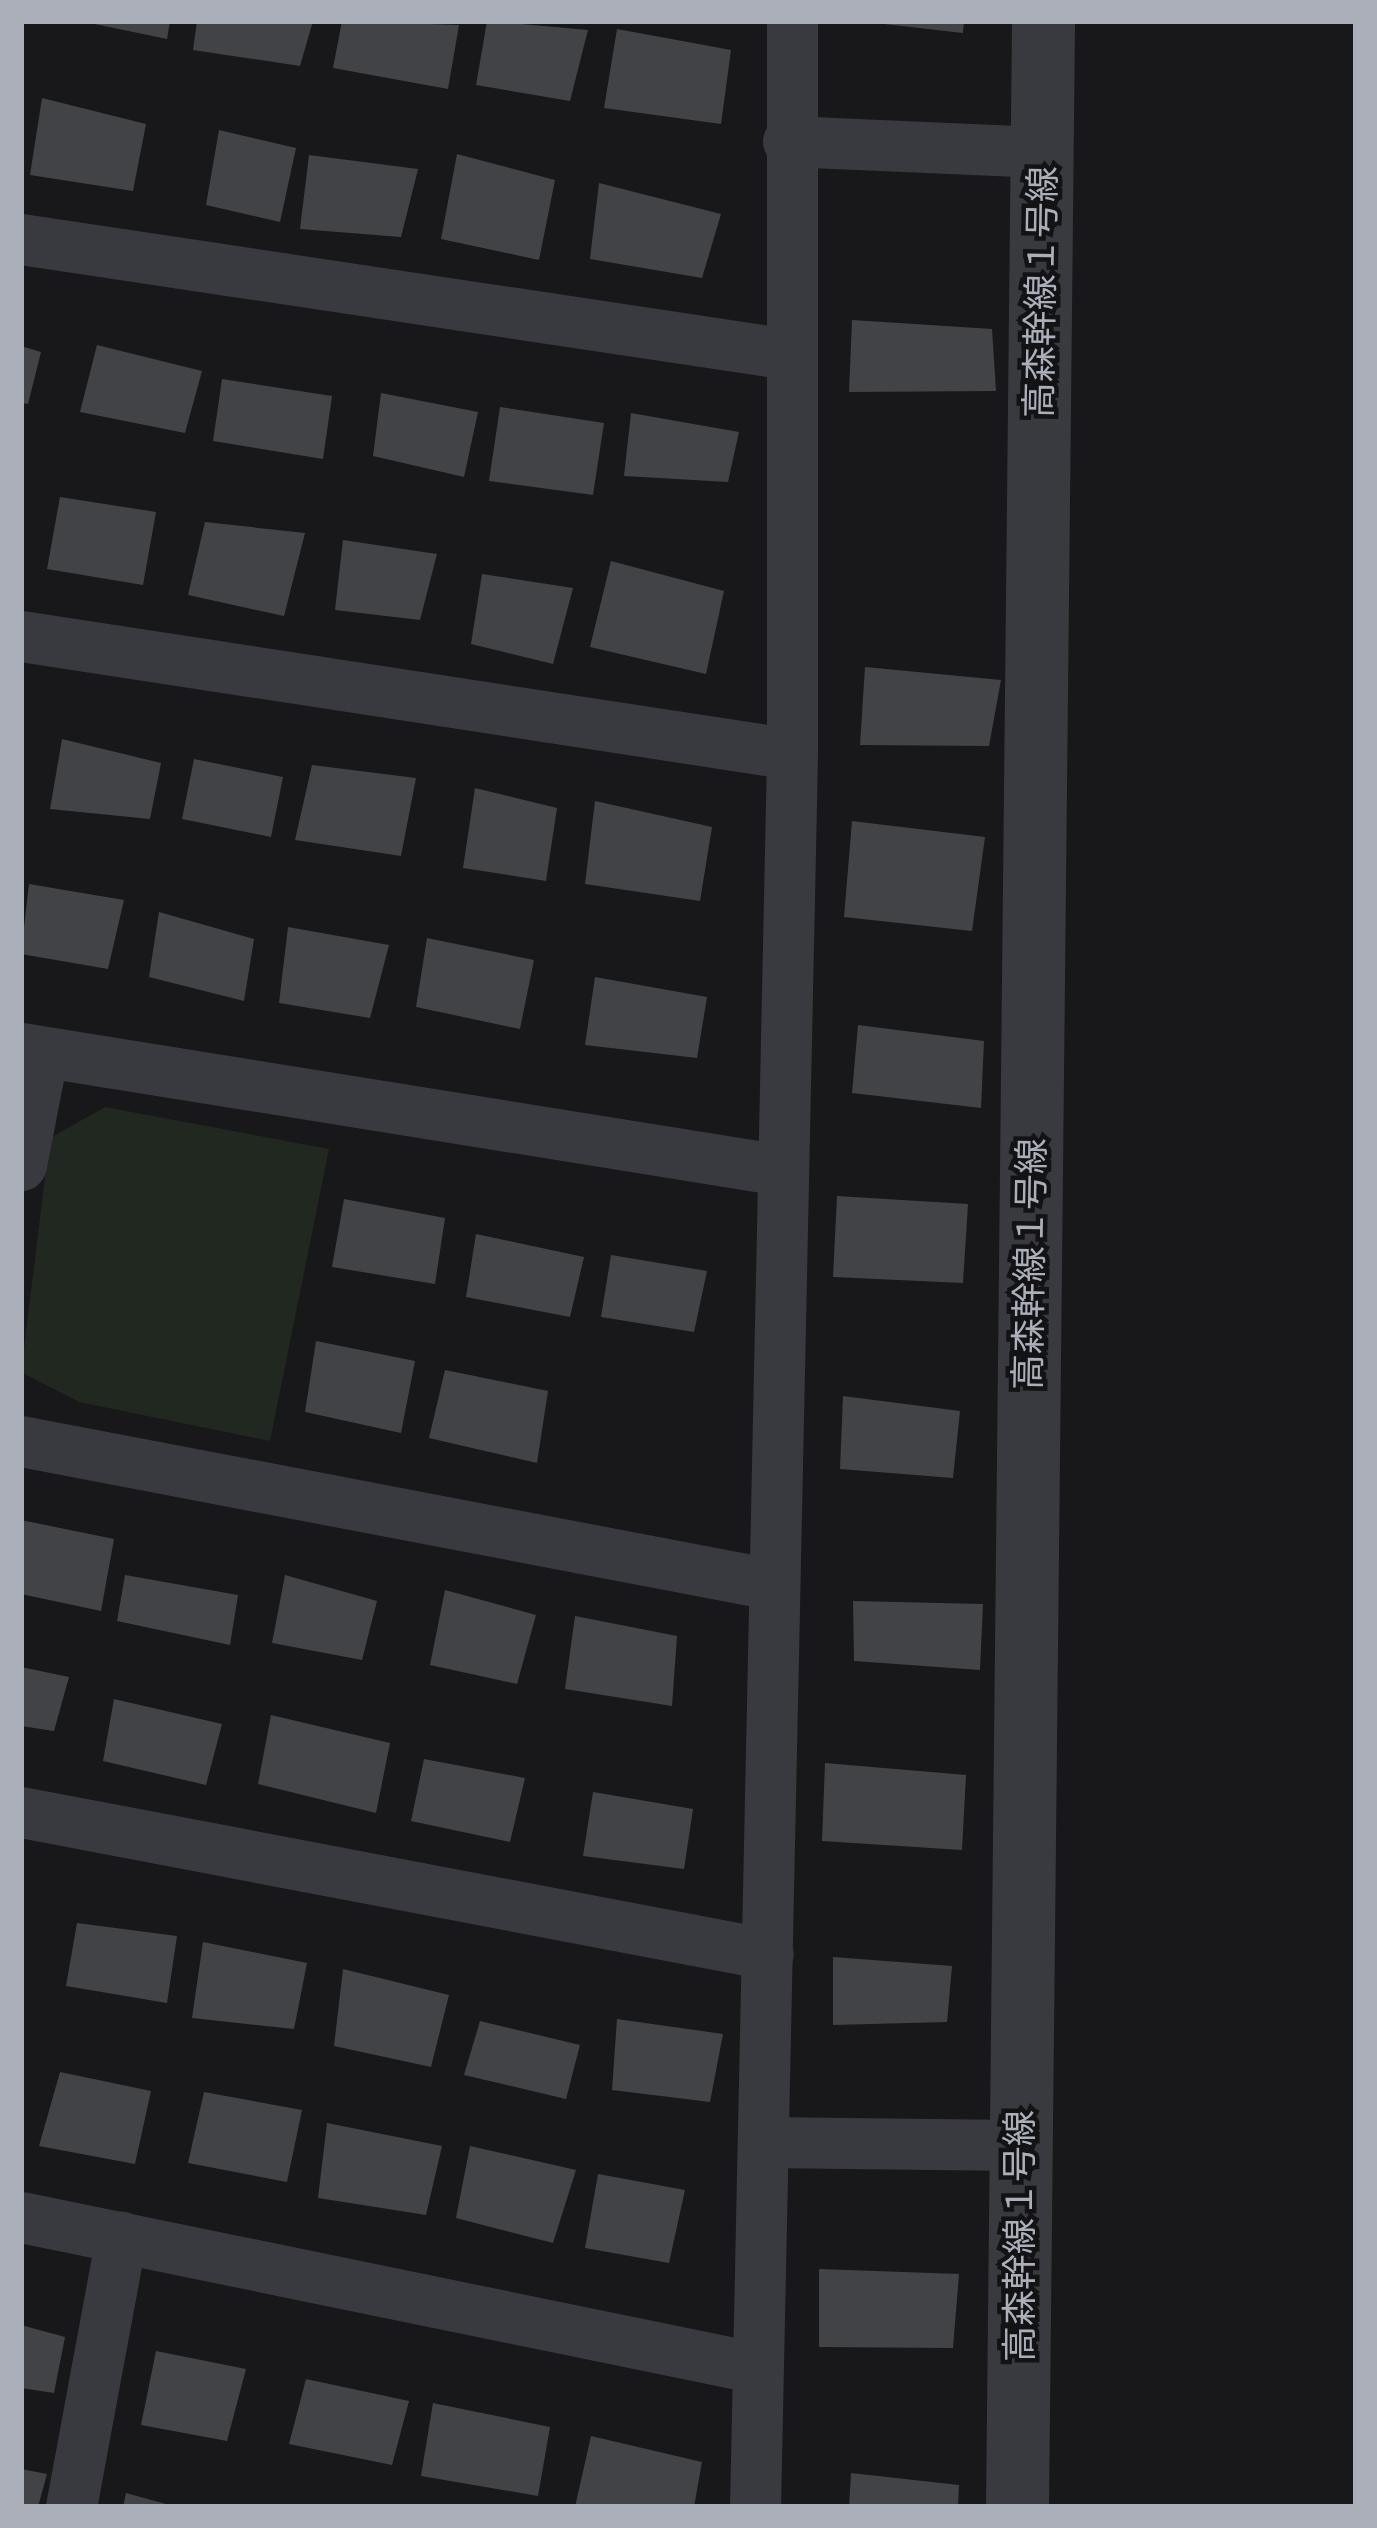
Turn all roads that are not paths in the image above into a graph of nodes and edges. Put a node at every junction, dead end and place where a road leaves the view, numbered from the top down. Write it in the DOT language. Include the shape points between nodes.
graph roads {
  1 [pos="792,21"];
  2 [pos="1043,21"];
  3 [pos="788,141"];
  4 [pos="1042,152"];
  5 [pos="21,239"];
  6 [pos="789,354"];
  7 [pos="21,636"];
  8 [pos="792,754"];
  9 [pos="32,1050"];
  10 [pos="21,1166"];
  11 [pos="782,1170"];
  12 [pos="21,1442"];
  13 [pos="771,1584"];
  14 [pos="21,1812"];
  15 [pos="768,1954"];
  16 [pos="763,2142"];
  17 [pos="1019,2145"];
  18 [pos="21,2217"];
  19 [pos="121,2237"];
  20 [pos="758,2368"];
  21 [pos="71,2507"];
  22 [pos="755,2507"];
  23 [pos="1017,2507"];
  1 -- 3 [label="street"];
  2 -- 4 [label="street, 高森幹線１号線"];
  3 -- 4 [label="street"];
  3 -- 6 [label="street"];
  4 -- 17 [label="street, 高森幹線１号線"];
  5 -- 6 [label="street"];
  6 -- 8 [label="street"];
  7 -- 8 [label="street"];
  8 -- 11 [label="street"];
  9 -- 10 [label="street"];
  9 -- 11 [label="street"];
  11 -- 13 [label="street"];
  12 -- 13 [label="street"];
  13 -- 15 [label="street"];
  14 -- 15 [label="street"];
  15 -- 16 [label="street"];
  16 -- 17 [label="street"];
  16 -- 20 [label="street"];
  17 -- 23 [label="street, 高森幹線１号線"];
  18 -- 19 [label="street"];
  19 -- 20 [label="street"];
  19 -- 21 [label="street"];
  20 -- 22 [label="street"];
}
